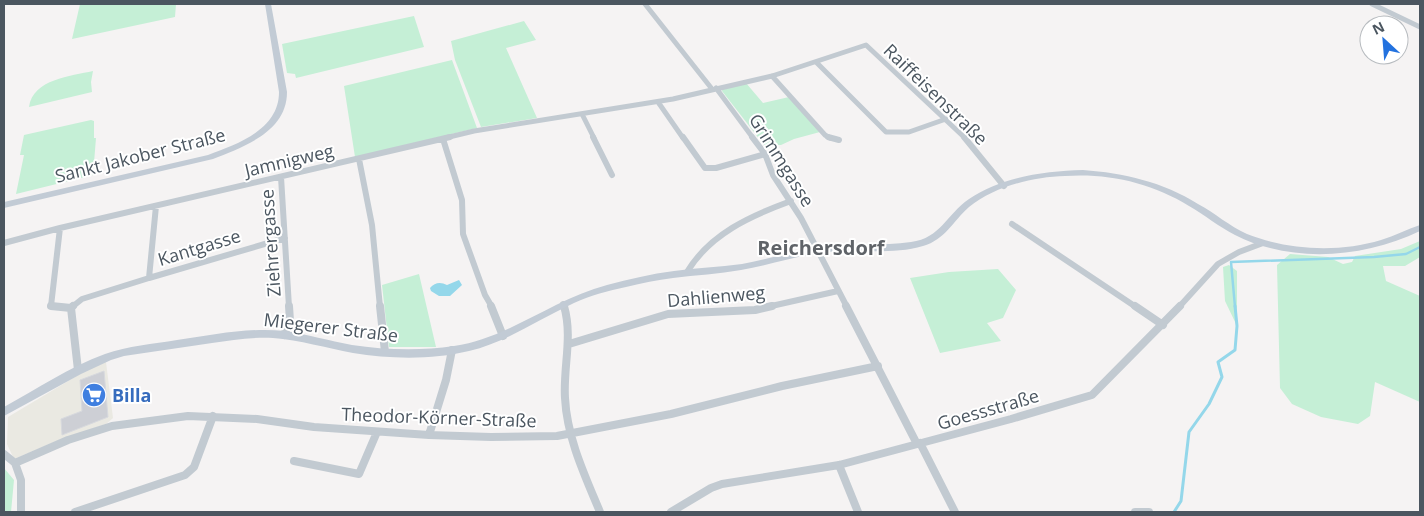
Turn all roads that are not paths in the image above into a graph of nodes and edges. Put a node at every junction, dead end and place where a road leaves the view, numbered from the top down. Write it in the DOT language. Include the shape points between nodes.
graph roads {
  1 [pos="268,4"];
  2 [pos="645,4"];
  3 [pos="1372,4"];
  4 [pos="1420,26"];
  5 [pos="866,46"];
  6 [pos="816,62"];
  7 [pos="772,76"];
  8 [pos="714,88"];
  9 [pos="658,102"];
  10 [pos="582,114"];
  11 [pos="946,119"];
  12 [pos="443,139"];
  13 [pos="839,140"];
  14 [pos="765,154"];
  15 [pos="359,159"];
  16 [pos="612,175"];
  17 [pos="281,177"];
  18 [pos="1004,186"];
  19 [pos="791,201"];
  20 [pos="4,205"];
  21 [pos="156,206"];
  22 [pos="1012,224"];
  23 [pos="60,228"];
  24 [pos="1420,228"];
  25 [pos="286,238"];
  26 [pos="4,243"];
  27 [pos="1263,243"];
  28 [pos="817,250"];
  29 [pos="687,272"];
  30 [pos="149,278"];
  31 [pos="838,291"];
  32 [pos="563,304"];
  33 [pos="72,308"];
  34 [pos="1163,325"];
  35 [pos="284,335"];
  36 [pos="503,336"];
  37 [pos="568,344"];
  38 [pos="452,350"];
  39 [pos="385,352"];
  40 [pos="878,366"];
  41 [pos="78,370"];
  42 [pos="4,412"];
  43 [pos="213,416"];
  44 [pos="377,432"];
  45 [pos="571,434"];
  46 [pos="429,435"];
  47 [pos="919,444"];
  48 [pos="4,454"];
  49 [pos="294,461"];
  50 [pos="14,463"];
  51 [pos="839,465"];
  52 [pos="20,512"];
  53 [pos="75,512"];
  54 [pos="600,512"];
  55 [pos="671,512"];
  56 [pos="858,512"];
  57 [pos="955,512"];
  1 -- 20 [label="main road, Sankt Jakober Straße" via="283,100 276,118 262,132 210,157"];
  2 -- 8 [label="street, Grimmgasse"];
  3 -- 4 [label="street"];
  5 -- 6 [label="street, Jamnigweg"];
  5 -- 11 [label="street, Raiffeisenstraße"];
  6 -- 7 [label="street, Jamnigweg"];
  6 -- 11 [label="street" via="886,132 910,131"];
  7 -- 8 [label="street, Jamnigweg"];
  7 -- 13 [label="street" via="826,135"];
  8 -- 9 [label="street, Jamnigweg"];
  8 -- 14 [label="street, Grimmgasse"];
  9 -- 10 [label="street, Jamnigweg"];
  9 -- 14 [label="street" via="705,168"];
  10 -- 12 [label="street, Jamnigweg" via="484,129"];
  10 -- 16 [label="street"];
  11 -- 18 [label="street, Raiffeisenstraße"];
  12 -- 15 [label="street, Jamnigweg"];
  12 -- 36 [label="street" via="462,200 463,234"];
  14 -- 19 [label="street, Grimmgasse"];
  15 -- 17 [label="street, Jamnigweg"];
  15 -- 39 [label="street" via="372,225"];
  17 -- 21 [label="street, Jamnigweg"];
  17 -- 25 [label="street, Ziehrergasse"];
  18 -- 27 [label="main road, Miegerer Straße" via="1058,174 1116,176 1174,193 1230,229"];
  18 -- 28 [label="main road, Miegerer Straße" via="970,203 938,236 926,242"];
  19 -- 28 [label="street, Grimmgasse"];
  19 -- 29 [label="street" via="759,213 718,238 703,250"];
  21 -- 23 [label="street, Jamnigweg"];
  21 -- 30 [label="street, Kantgasse"];
  22 -- 34 [label="street"];
  23 -- 26 [label="street, Jamnigweg"];
  23 -- 33 [label="street" via="51,306"];
  24 -- 27 [label="main road, Miegerer Straße" via="1383,243 1344,250 1298,250"];
  25 -- 30 [label="street, Kantgasse"];
  25 -- 35 [label="street, Ziehrergasse" via="290,321"];
  27 -- 34 [label="street, Goessstraße" via="1218,264"];
  28 -- 29 [label="main road, Miegerer Straße" via="739,267"];
  28 -- 31 [label="street, Grimmgasse"];
  29 -- 32 [label="main road, Miegerer Straße" via="615,286"];
  30 -- 33 [label="street, Kantgasse" via="82,299"];
  31 -- 37 [label="street, Dahlienweg" via="755,310 668,314"];
  31 -- 40 [label="street, Grimmgasse"];
  32 -- 36 [label="main road, Miegerer Straße"];
  32 -- 37 [label="street" via="569,326"];
  33 -- 41 [label="street"];
  34 -- 47 [label="street, Goessstraße" via="1092,395"];
  35 -- 39 [label="main road, Miegerer Straße"];
  35 -- 41 [label="main road, Miegerer Straße" via="241,335 124,352"];
  36 -- 38 [label="main road, Miegerer Straße"];
  37 -- 45 [label="street" via="565,398"];
  38 -- 39 [label="main road, Miegerer Straße"];
  38 -- 46 [label="street"];
  40 -- 45 [label="street, Theodor-Körner-Straße"];
  40 -- 47 [label="street, Grimmgasse"];
  41 -- 42 [label="main road, Miegerer Straße"];
  43 -- 44 [label="street, Theodor-Körner-Straße"];
  43 -- 50 [label="street, Theodor-Körner-Straße" via="112,426"];
  43 -- 53 [label="street" via="194,467 185,475"];
  44 -- 46 [label="street, Theodor-Körner-Straße"];
  44 -- 49 [label="street" via="359,474"];
  45 -- 46 [label="street, Theodor-Körner-Straße"];
  45 -- 54 [label="street"];
  47 -- 51 [label="street, Goessstraße"];
  47 -- 57 [label="street, Grimmgasse"];
  48 -- 50 [label="street"];
  50 -- 52 [label="street" via="22,477"];
  51 -- 55 [label="street, Goessstraße" via="722,484"];
  51 -- 56 [label="street"];
}
